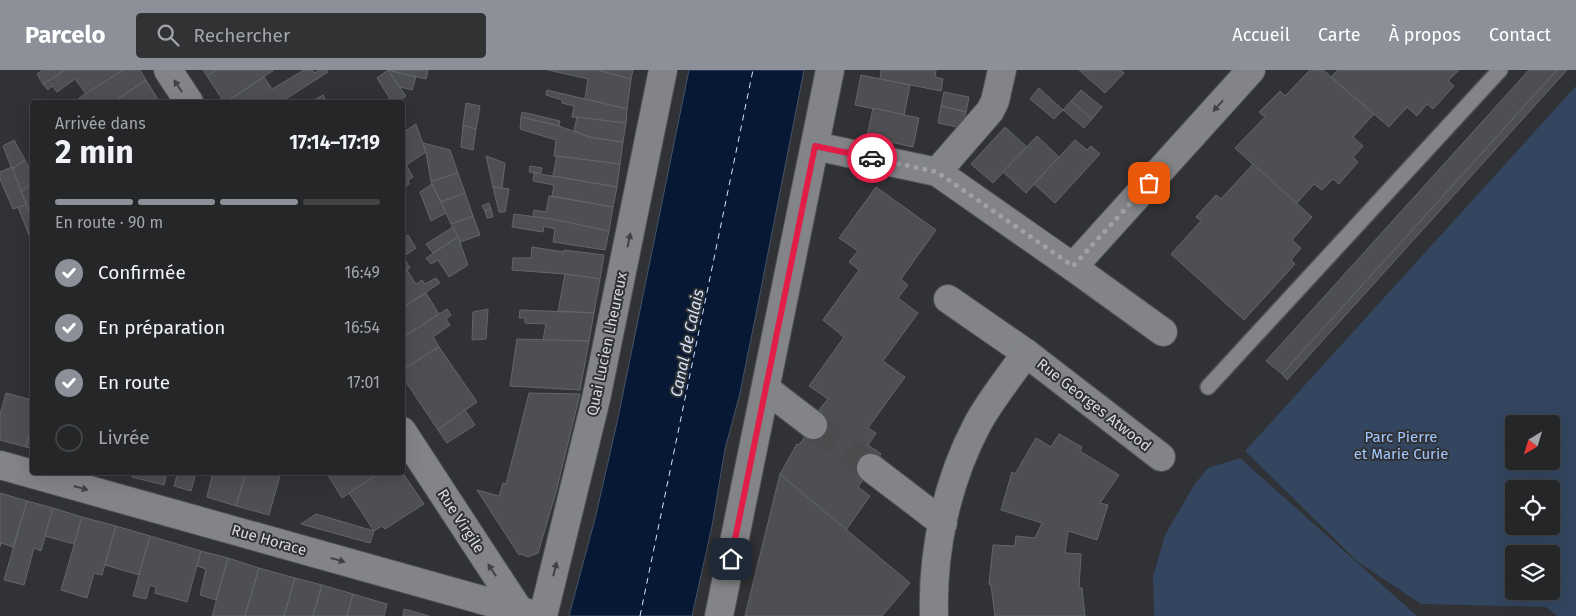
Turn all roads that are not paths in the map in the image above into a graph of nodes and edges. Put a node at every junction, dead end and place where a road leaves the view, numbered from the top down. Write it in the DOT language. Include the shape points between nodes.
graph roads {
  1 [pos="168,70"];
  2 [pos="663,70"];
  3 [pos="830,70"];
  4 [pos="1002,70"];
  5 [pos="1251,70"];
  6 [pos="1500,70"];
  7 [pos="188,100"];
  8 [pos="815,146"];
  9 [pos="937,172"];
  10 [pos="1073,266"];
  11 [pos="948,299"];
  12 [pos="1163,332"];
  13 [pos="1026,353"];
  14 [pos="1208,387"];
  15 [pos="766,388"];
  16 [pos="813,425"];
  17 [pos="405,435"];
  18 [pos="1161,457"];
  19 [pos="0,465"];
  20 [pos="871,468"];
  21 [pos="30,473"];
  22 [pos="36,475"];
  23 [pos="943,523"];
  24 [pos="534,614"];
  25 [pos="719,616"];
  26 [pos="934,616"];
  7 -- 1 [label="street, one-way"];
  24 -- 2 [label="street, Quai Lucien Lheureux, one-way" via="596,399"];
  3 -- 8 [label="street"];
  4 -- 9 [label="street" via="990,111"];
  5 -- 10 [label="street, one-way"];
  6 -- 14 [label="lane"];
  8 -- 9 [label="street"];
  8 -- 15 [label="street"];
  9 -- 10 [label="street"];
  10 -- 12 [label="street"];
  11 -- 13 [label="street, Rue Georges Atwood"];
  13 -- 18 [label="street, Rue Georges Atwood"];
  13 -- 23 [label="street, Rue Georges Atwood" via="990,404 968,443 950,492"];
  15 -- 16 [label="street"];
  15 -- 25 [label="street"];
  24 -- 17 [label="street, Rue Virgile, one-way"];
  19 -- 21 [label="street, Rue Horace, one-way"];
  20 -- 23 [label="street"];
  22 -- 24 [label="street, Rue Horace, one-way"];
  23 -- 26 [label="street, Rue Georges Atwood"];
}
